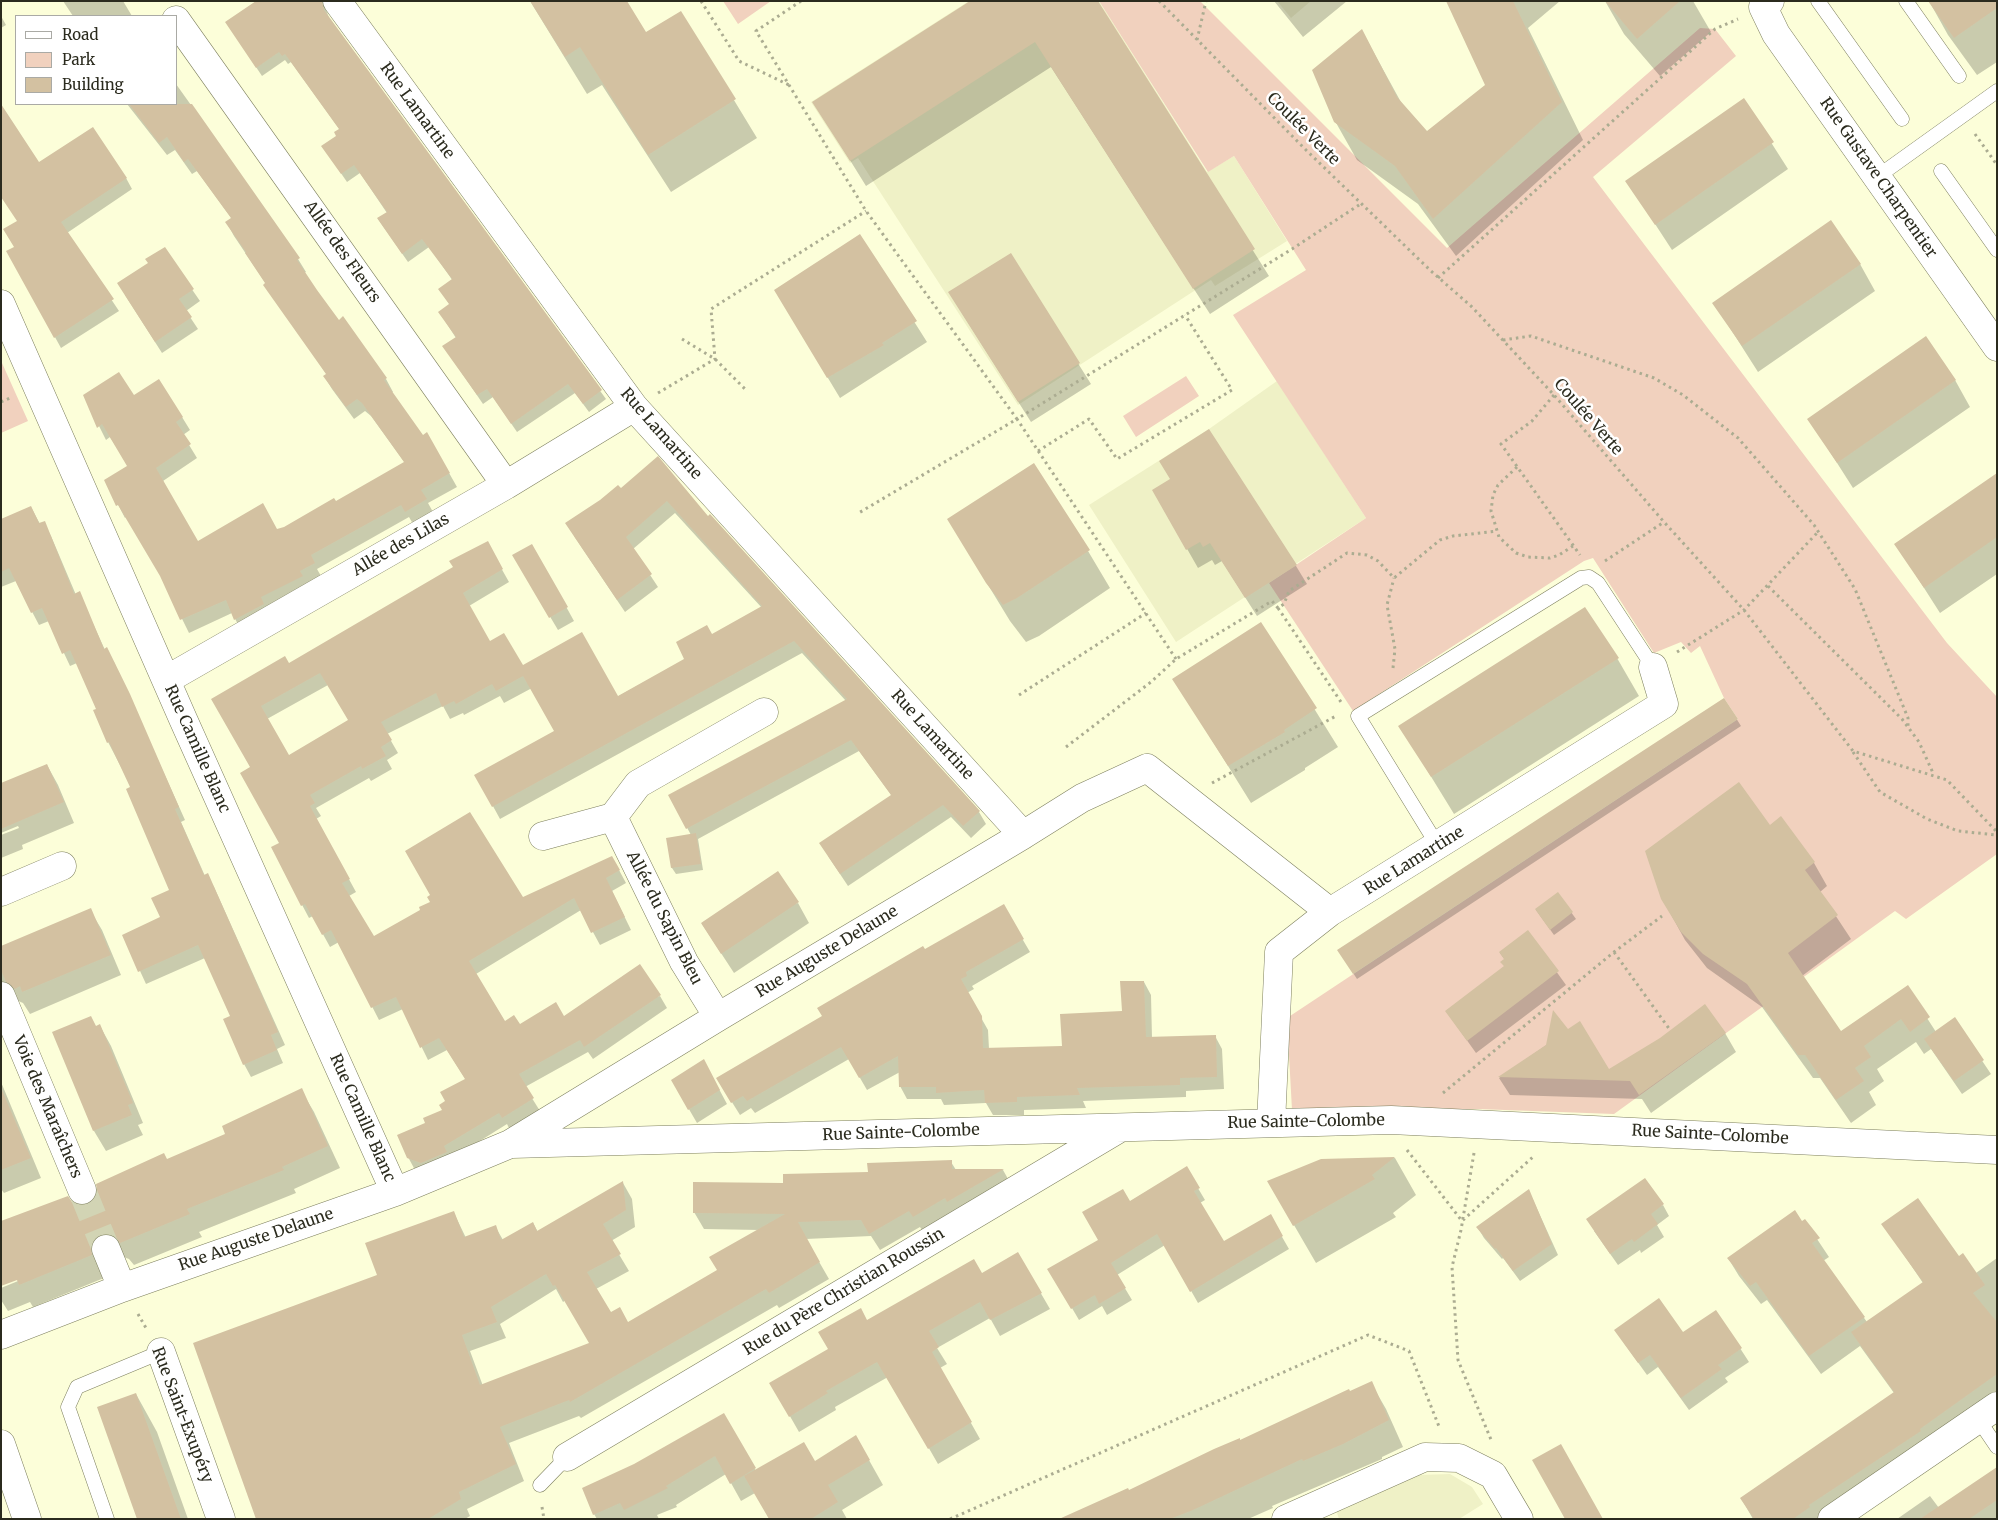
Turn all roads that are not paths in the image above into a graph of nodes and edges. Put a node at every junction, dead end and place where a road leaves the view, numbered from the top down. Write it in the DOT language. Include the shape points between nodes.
graph roads {
  1 [pos="163,1"];
  2 [pos="337,1"];
  3 [pos="1818,1"];
  4 [pos="1906,1"];
  5 [pos="1764,3"];
  6 [pos="173,15"];
  7 [pos="178,23"];
  8 [pos="1959,76"];
  9 [pos="1997,91"];
  10 [pos="1902,119"];
  11 [pos="1941,171"];
  12 [pos="1877,177"];
  13 [pos="1997,250"];
  14 [pos="1,304"];
  15 [pos="1997,347"];
  16 [pos="634,407"];
  17 [pos="506,485"];
  18 [pos="1652,667"];
  19 [pos="166,680"];
  20 [pos="764,712"];
  21 [pos="613,817"];
  22 [pos="1023,835"];
  23 [pos="543,836"];
  24 [pos="1438,846"];
  25 [pos="62,866"];
  26 [pos="1,892"];
  27 [pos="1330,912"];
  28 [pos="1,996"];
  29 [pos="718,1017"];
  30 [pos="1271,1123"];
  31 [pos="1121,1128"];
  32 [pos="614,1141"];
  33 [pos="510,1144"];
  34 [pos="1997,1150"];
  35 [pos="82,1190"];
  36 [pos="395,1192"];
  37 [pos="106,1249"];
  38 [pos="122,1288"];
  39 [pos="1,1336"];
  40 [pos="161,1352"];
  41 [pos="1987,1413"];
  42 [pos="1,1444"];
  43 [pos="1997,1447"];
  44 [pos="567,1457"];
  45 [pos="540,1485"];
  46 [pos="27,1519"];
  47 [pos="107,1519"];
  48 [pos="221,1519"];
  49 [pos="1286,1519"];
  50 [pos="1519,1519"];
  51 [pos="1832,1519"];
  1 -- 6 [label="street"];
  2 -- 16 [label="street, Rue Lamartine"];
  3 -- 10 [label="lane"];
  4 -- 8 [label="lane"];
  5 -- 12 [label="street, Rue Gustave Charpentier" via="1776,34"];
  7 -- 17 [label="street, Allée des Fleurs"];
  9 -- 12 [label="lane"];
  11 -- 13 [label="lane"];
  12 -- 15 [label="street, Rue Gustave Charpentier"];
  14 -- 19 [label="street, Rue Camille Blanc"];
  16 -- 17 [label="street, Allée des Lilas"];
  16 -- 22 [label="street, Rue Lamartine"];
  17 -- 19 [label="street, Allée des Lilas"];
  18 -- 24 [label="street, Rue Lamartine" via="1664,704"];
  18 -- 24 [label="lane" via="1598,583 1589,577 1581,578 1398,691 1352,714"];
  19 -- 36 [label="street, Rue Camille Blanc"];
  20 -- 21 [label="street" via="638,784"];
  21 -- 23 [label="street"];
  21 -- 29 [label="street, Allée du Sapin Bleu" via="684,962"];
  22 -- 27 [label="street, Rue Auguste Delaune" via="1082,798 1147,768"];
  22 -- 29 [label="street, Rue Auguste Delaune"];
  24 -- 27 [label="street, Rue Lamartine"];
  25 -- 26 [label="street"];
  27 -- 30 [label="street, Rue Lamartine" via="1279,952"];
  28 -- 35 [label="street, Voie des Maraîchers"];
  29 -- 33 [label="street, Rue Auguste Delaune"];
  30 -- 31 [label="street, Rue Sainte-Colombe"];
  30 -- 34 [label="street, Rue Sainte-Colombe" via="1383,1120 1476,1123"];
  31 -- 32 [label="street, Rue Sainte-Colombe"];
  31 -- 44 [label="street, Rue du Père Christian Roussin"];
  32 -- 33 [label="street, Rue Auguste Delaune"];
  33 -- 36 [label="street, Rue Auguste Delaune"];
  36 -- 38 [label="street, Rue Auguste Delaune"];
  37 -- 38 [label="street"];
  38 -- 39 [label="street, Rue Auguste Delaune"];
  40 -- 47 [label="lane" via="77,1387 68,1407"];
  40 -- 48 [label="street, Rue Saint-Exupéry"];
  41 -- 43 [label="lane"];
  41 -- 51 [label="street"];
  42 -- 46 [label="street"];
  44 -- 45 [label="lane"];
  49 -- 50 [label="street" via="1425,1457 1459,1458 1493,1475"];
}
